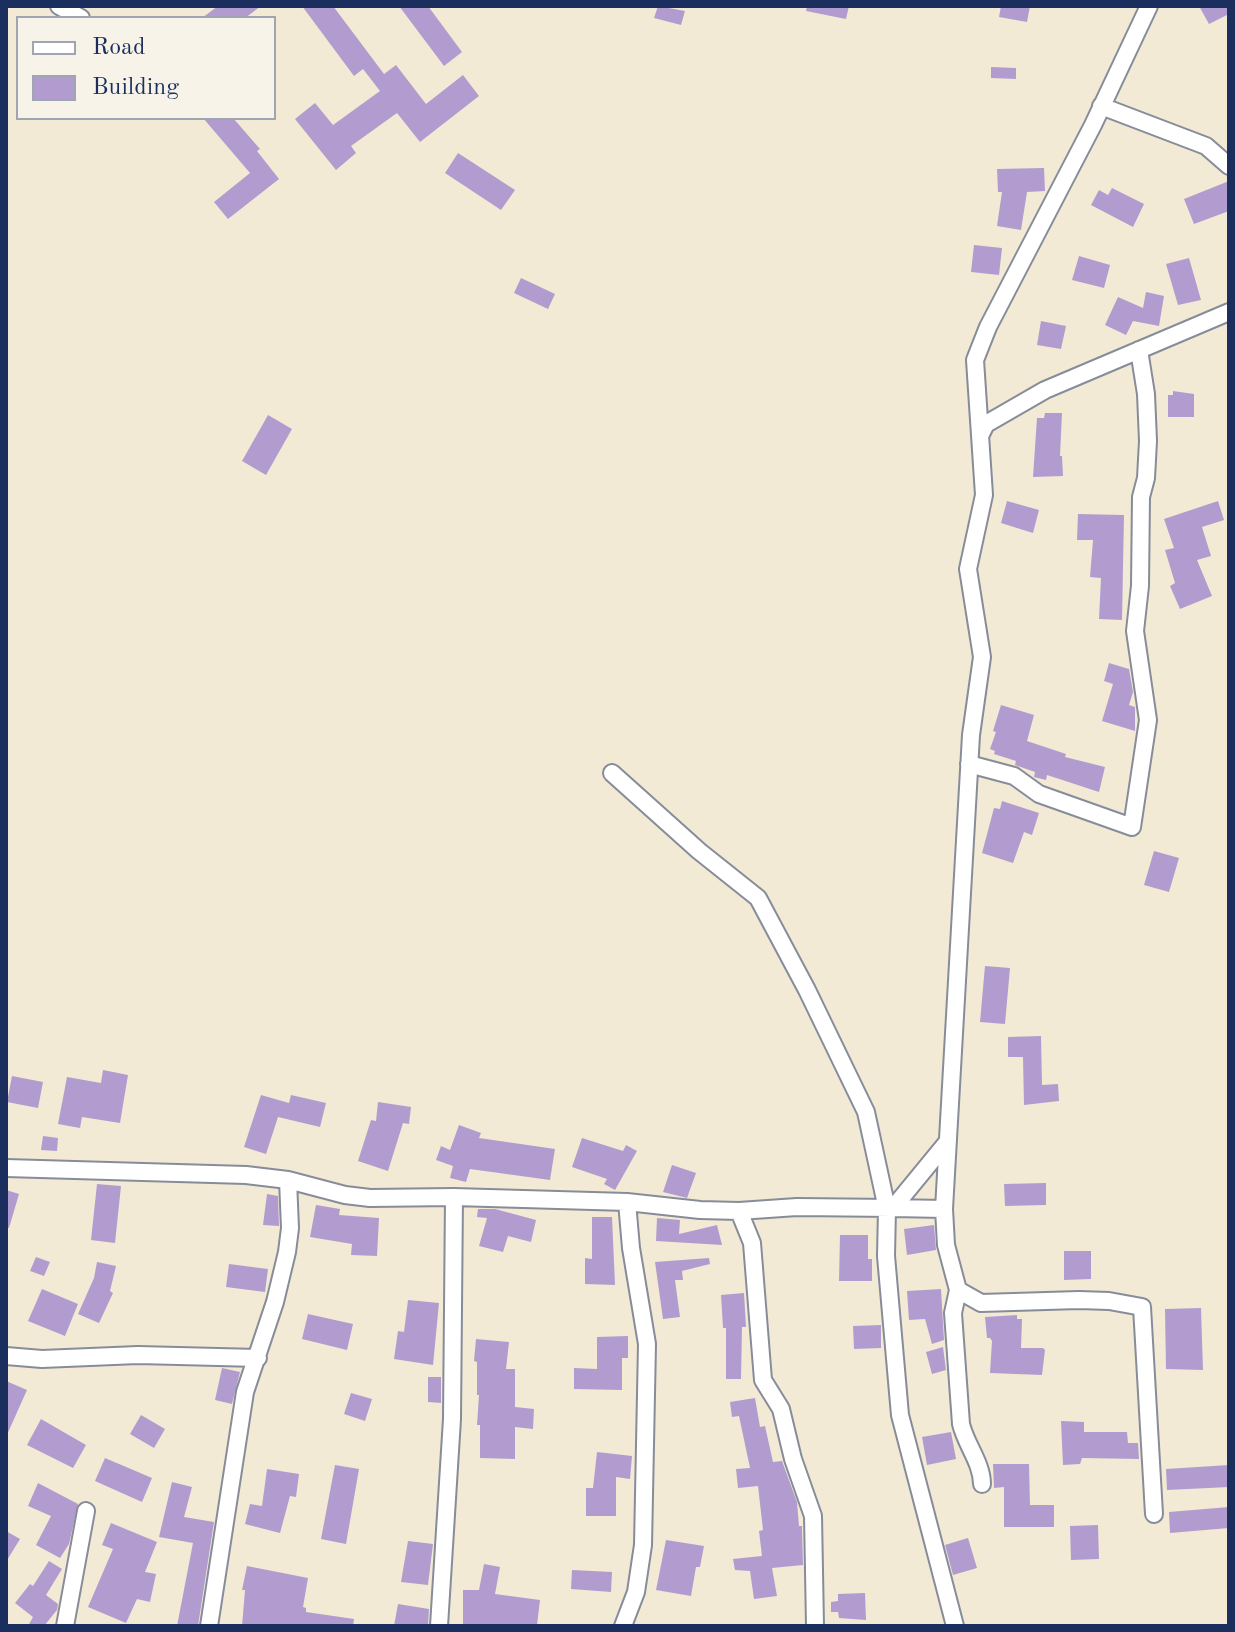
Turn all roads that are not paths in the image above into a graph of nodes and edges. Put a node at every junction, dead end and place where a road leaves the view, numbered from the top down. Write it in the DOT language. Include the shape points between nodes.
graph roads {
  1 [pos="59,6"];
  2 [pos="1149,6"];
  3 [pos="77,16"];
  4 [pos="1101,106"];
  5 [pos="1229,166"];
  6 [pos="1229,312"];
  7 [pos="1139,350"];
  8 [pos="980,436"];
  9 [pos="969,764"];
  10 [pos="612,773"];
  11 [pos="948,1141"];
  12 [pos="6,1168"];
  13 [pos="288,1180"];
  14 [pos="454,1197"];
  15 [pos="627,1202"];
  16 [pos="890,1208"];
  17 [pos="944,1209"];
  18 [pos="739,1211"];
  19 [pos="958,1290"];
  20 [pos="6,1356"];
  21 [pos="258,1358"];
  22 [pos="982,1484"];
  23 [pos="86,1511"];
  24 [pos="1154,1514"];
  25 [pos="65,1626"];
  26 [pos="209,1626"];
  27 [pos="439,1626"];
  28 [pos="623,1626"];
  29 [pos="815,1626"];
  30 [pos="955,1626"];
  1 -- 3 [label="street"];
  2 -- 4 [label="street"];
  4 -- 5 [label="street" via="1206,146"];
  4 -- 8 [label="street" via="975,360"];
  6 -- 7 [label="street"];
  7 -- 8 [label="street" via="1045,390 986,424"];
  7 -- 9 [label="street" via="1148,441 1135,631 1148,720 1132,827 1039,794 1014,776"];
  8 -- 9 [label="street" via="984,495 968,569 982,657"];
  9 -- 11 [label="street"];
  10 -- 16 [label="street" via="758,898 866,1112"];
  11 -- 16 [label="street"];
  11 -- 17 [label="street"];
  12 -- 13 [label="street"];
  13 -- 14 [label="street" via="370,1198"];
  13 -- 21 [label="street" via="287,1252"];
  14 -- 15 [label="street"];
  14 -- 27 [label="street" via="452,1419"];
  15 -- 18 [label="street"];
  15 -- 28 [label="street" via="647,1344 643,1545 636,1592"];
  16 -- 17 [label="street"];
  16 -- 18 [label="street"];
  16 -- 30 [label="street" via="886,1256 900,1415"];
  17 -- 19 [label="street" via="946,1245"];
  18 -- 29 [label="street" via="752,1243 763,1380 781,1409 813,1516"];
  19 -- 22 [label="street" via="953,1313 961,1424"];
  19 -- 24 [label="street" via="981,1303 1079,1300 1142,1307"];
  20 -- 21 [label="street"];
  21 -- 26 [label="street" via="245,1392"];
  23 -- 25 [label="street"];
}
